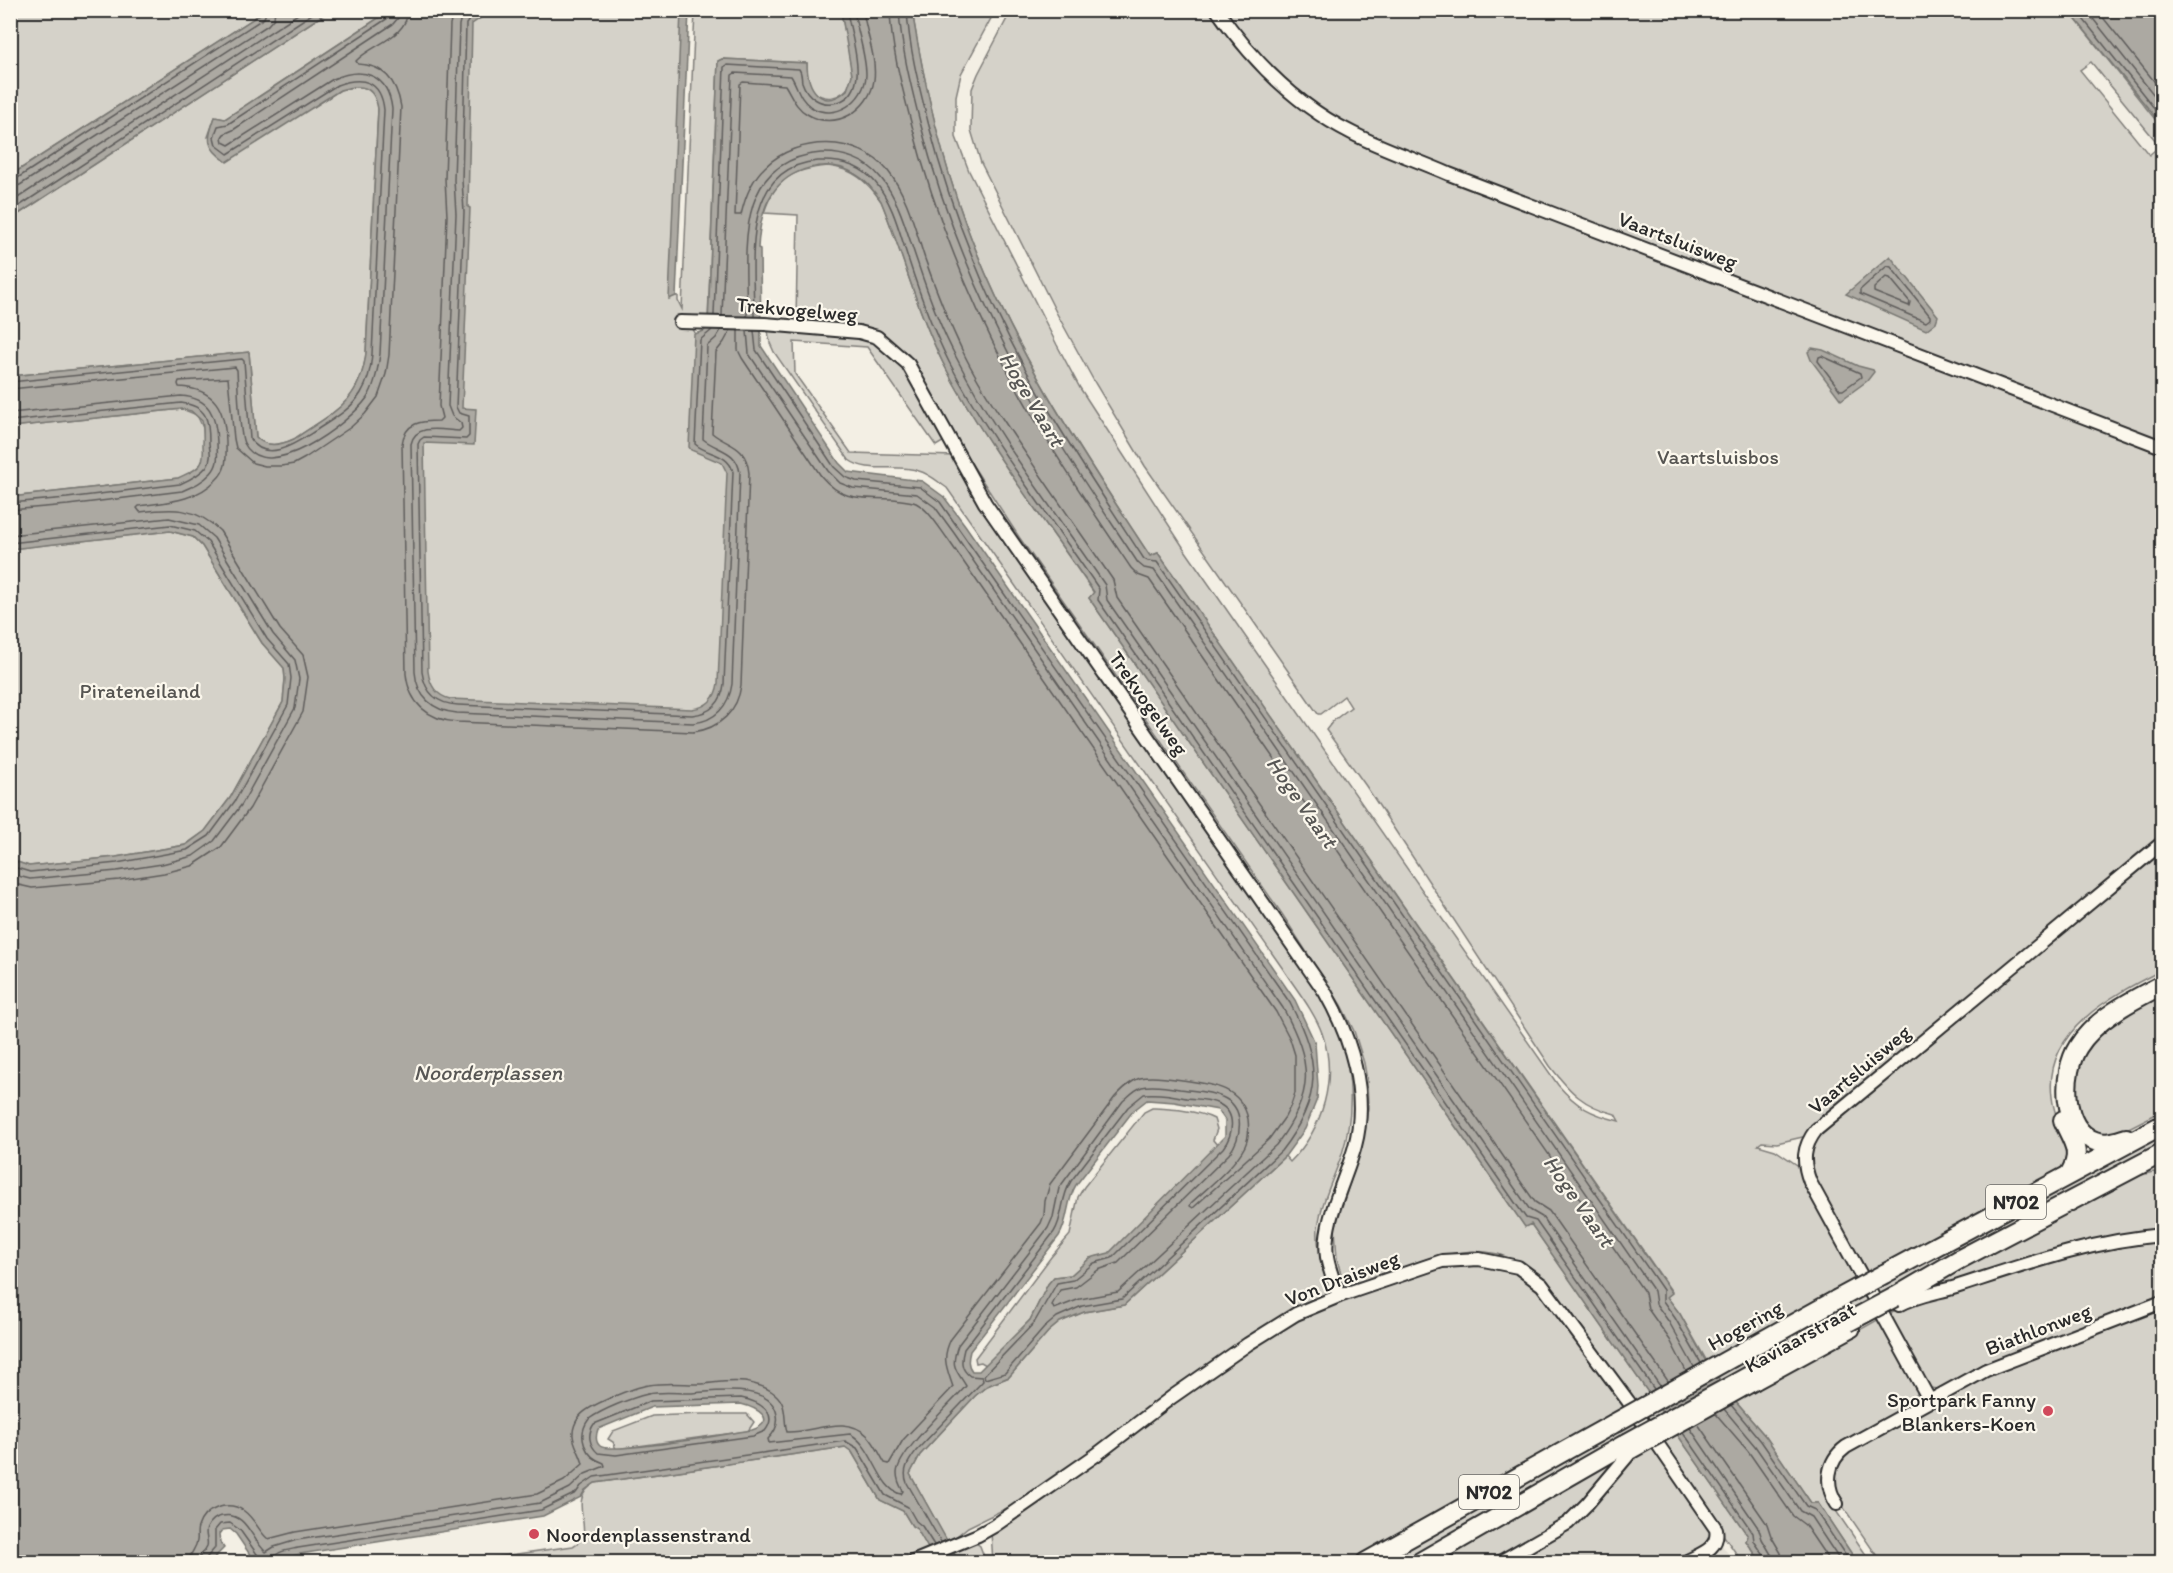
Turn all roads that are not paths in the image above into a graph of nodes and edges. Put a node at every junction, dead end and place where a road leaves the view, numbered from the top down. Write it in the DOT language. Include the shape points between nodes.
graph roads {
  1 [pos="1217,10"];
  2 [pos="680,322"];
  3 [pos="2163,447"];
  4 [pos="2163,843"];
  5 [pos="2163,973"];
  6 [pos="2163,985"];
  7 [pos="2156,1128"];
  8 [pos="2163,1153"];
  9 [pos="2163,1170"];
  10 [pos="2070,1173"];
  11 [pos="2123,1174"];
  12 [pos="2163,1235"];
  13 [pos="1338,1296"];
  14 [pos="1897,1301"];
  15 [pos="2163,1302"];
  16 [pos="1930,1401"];
  17 [pos="1629,1448"];
  18 [pos="1837,1504"];
  19 [pos="913,1563"];
  20 [pos="1366,1563"];
  21 [pos="1420,1563"];
  22 [pos="1500,1563"];
  23 [pos="1685,1563"];
  1 -- 3 [label="street, Vaartsluisweg" via="1273,77 1350,133"];
  2 -- 13 [label="street, Trekvogelweg" via="859,332 877,337 908,364 985,503 1339,1016 1358,1078 1360,1111 1355,1144 1328,1228 1327,1256"];
  4 -- 16 [label="street, Vaartsluisweg" via="1816,1130 1807,1144 1804,1160 1810,1182"];
  5 -- 10 [label="highway" via="2096,1012 2075,1032 2062,1053 2056,1092 2059,1110 2076,1149"];
  6 -- 7 [label="highway" via="2095,1027 2070,1062 2066,1091 2081,1131 2094,1141 2107,1143"];
  7 -- 10 [label="highway, Hogering / N702"];
  8 -- 11 [label="highway, N702"];
  9 -- 11 [label="highway"];
  10 -- 20 [label="highway, Hogering / N702, bridge"];
  11 -- 14 [label="highway, N702" via="1960,1259"];
  12 -- 14 [label="street" via="2067,1251 1954,1288"];
  13 -- 19 [label="street, Von Draisweg" via="1296,1314 1248,1344 1002,1520 978,1535"];
  13 -- 23 [label="street, Von Draisweg" via="1442,1261 1479,1258 1518,1267 1542,1286 1578,1331 1716,1529 1714,1547"];
  14 -- 17 [label="highway, N702, bridge"];
  15 -- 16 [label="street, Biathlonweg" via="1986,1370"];
  16 -- 18 [label="street, Biathlonweg" via="1840,1451 1829,1475"];
  17 -- 21 [label="highway, N702"];
  17 -- 22 [label="street" via="1568,1523"];
}
